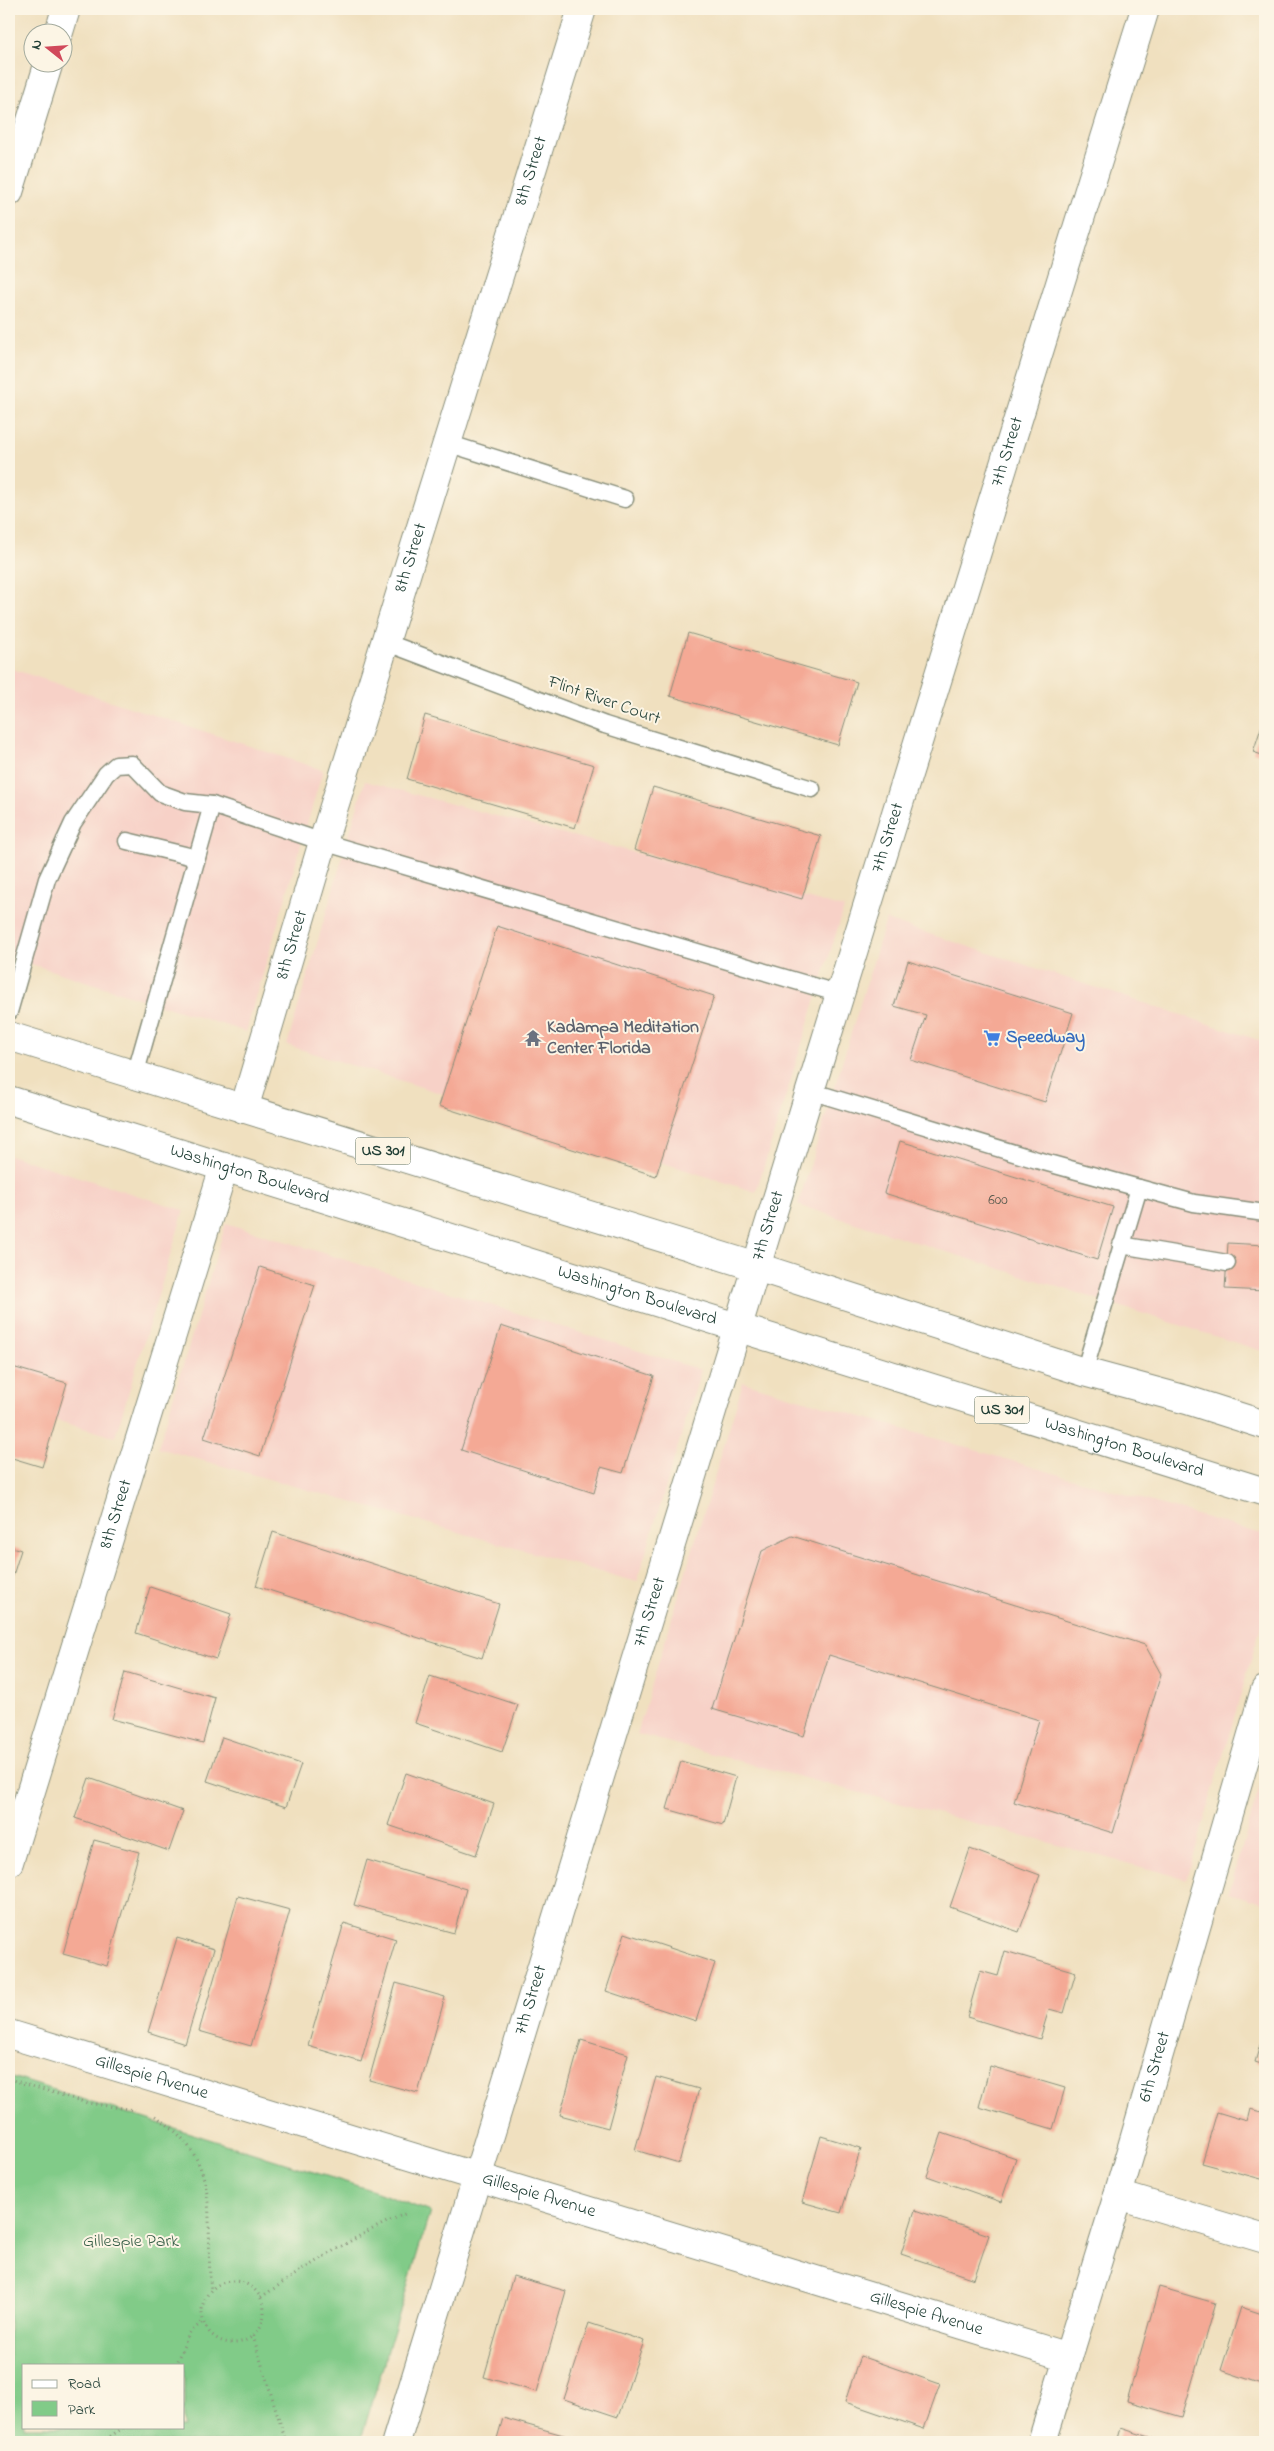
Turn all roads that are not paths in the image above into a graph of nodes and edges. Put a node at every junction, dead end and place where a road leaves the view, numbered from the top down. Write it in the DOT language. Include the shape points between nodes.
graph roads {
  1 [pos="66,9"];
  2 [pos="582,9"];
  3 [pos="1145,9"];
  4 [pos="62,22"];
  5 [pos="46,72"];
  6 [pos="9,192"];
  7 [pos="447,443"];
  8 [pos="625,499"];
  9 [pos="385,642"];
  10 [pos="812,789"];
  11 [pos="212,805"];
  12 [pos="127,841"];
  13 [pos="323,842"];
  14 [pos="197,858"];
  15 [pos="840,994"];
  16 [pos="9,1012"];
  17 [pos="9,1036"];
  18 [pos="135,1075"];
  19 [pos="810,1091"];
  20 [pos="9,1100"];
  21 [pos="244,1108"];
  22 [pos="224,1167"];
  23 [pos="1138,1188"];
  24 [pos="1265,1213"];
  25 [pos="1121,1246"];
  26 [pos="1227,1263"];
  27 [pos="756,1267"];
  28 [pos="738,1327"];
  29 [pos="1084,1372"];
  30 [pos="1265,1425"];
  31 [pos="1265,1492"];
  32 [pos="1265,1690"];
  33 [pos="9,1862"];
  34 [pos="9,2034"];
  35 [pos="477,2178"];
  36 [pos="1118,2195"];
  37 [pos="1265,2239"];
  38 [pos="1068,2357"];
  39 [pos="396,2442"];
  40 [pos="1042,2442"];
  1 -- 4 [label="street"];
  2 -- 7 [label="street, 8th Street"];
  3 -- 15 [label="street, 7th Street"];
  5 -- 6 [label="street"];
  7 -- 8 [label="lane"];
  7 -- 9 [label="street, 8th Street"];
  9 -- 10 [label="lane, Flint River Court" via="605,725"];
  9 -- 13 [label="street, 8th Street"];
  11 -- 13 [label="lane"];
  11 -- 14 [label="lane"];
  11 -- 16 [label="lane" via="185,802 160,793 132,764 116,765 106,774 73,823 47,879"];
  12 -- 14 [label="lane"];
  13 -- 15 [label="lane"];
  13 -- 21 [label="street, 8th Street"];
  14 -- 18 [label="lane"];
  15 -- 19 [label="street, 7th Street"];
  17 -- 18 [label="street, US 301"];
  18 -- 21 [label="street, US 301"];
  19 -- 23 [label="lane"];
  19 -- 27 [label="street, 7th Street"];
  20 -- 22 [label="street, Washington Boulevard / US 301"];
  21 -- 27 [label="street, US 301"];
  22 -- 28 [label="street, Washington Boulevard / US 301"];
  22 -- 33 [label="street, 8th Street"];
  23 -- 24 [label="lane" via="1194,1203"];
  23 -- 25 [label="lane"];
  25 -- 26 [label="lane"];
  25 -- 29 [label="lane"];
  27 -- 28 [label="street, 7th Street"];
  27 -- 29 [label="street, US 301"];
  28 -- 31 [label="street, Washington Boulevard / US 301"];
  28 -- 35 [label="street, 7th Street"];
  29 -- 30 [label="street, US 301"];
  32 -- 36 [label="street, 6th Street"];
  34 -- 35 [label="street, Gillespie Avenue"];
  35 -- 38 [label="street, Gillespie Avenue"];
  35 -- 39 [label="street, 7th Street"];
  36 -- 37 [label="street"];
  36 -- 38 [label="street, 6th Street"];
  38 -- 40 [label="street, 6th Street"];
}
